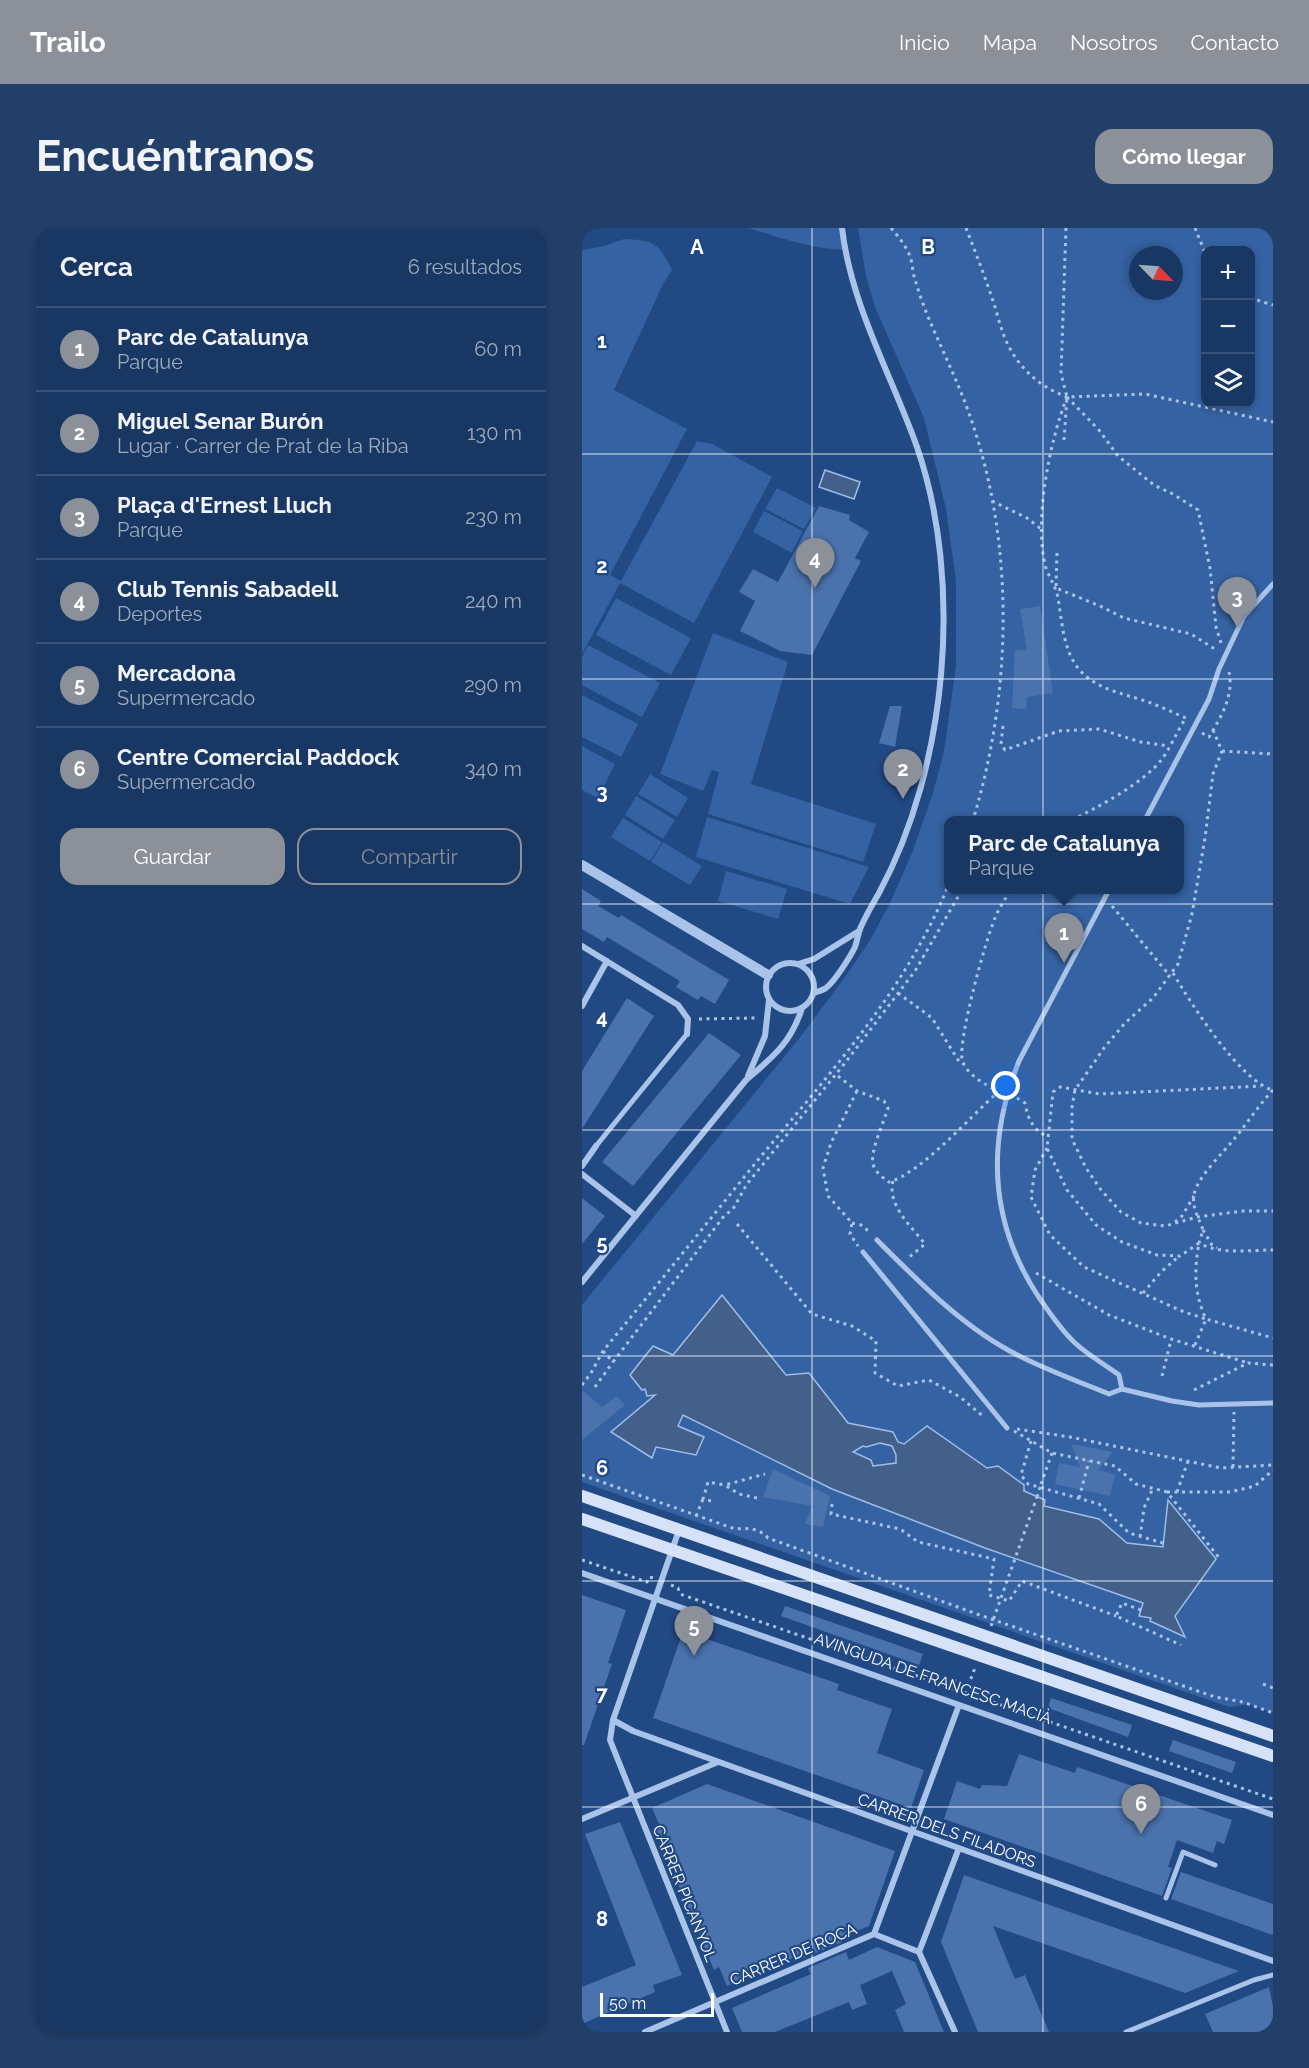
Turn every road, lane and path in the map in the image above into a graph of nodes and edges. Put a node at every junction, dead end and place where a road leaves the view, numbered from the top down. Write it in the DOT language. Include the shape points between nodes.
graph roads {
  1 [pos="842,228"];
  2 [pos="891,228"];
  3 [pos="966,228"];
  4 [pos="1066,228"];
  5 [pos="1195,228"];
  6 [pos="1202,246"];
  7 [pos="1255,299"];
  8 [pos="1273,304"];
  9 [pos="1066,397"];
  10 [pos="1273,422"];
  11 [pos="1064,440"];
  12 [pos="992,501"];
  13 [pos="1041,529"];
  14 [pos="1057,553"];
  15 [pos="1273,584"];
  16 [pos="1056,588"];
  17 [pos="1225,656"];
  18 [pos="1003,726"];
  19 [pos="1213,730"];
  20 [pos="1209,737"];
  21 [pos="1170,746"];
  22 [pos="1222,751"];
  23 [pos="1273,754"];
  24 [pos="974,816"];
  25 [pos="1080,816"];
  26 [pos="1147,816"];
  27 [pos="582,865"];
  28 [pos="945,894"];
  29 [pos="960,894"];
  30 [pos="1009,894"];
  31 [pos="1107,894"];
  32 [pos="1104,900"];
  33 [pos="859,931"];
  34 [pos="582,946"];
  35 [pos="607,961"];
  36 [pos="798,964"];
  37 [pos="1171,974"];
  38 [pos="768,975"];
  39 [pos="814,993"];
  40 [pos="898,993"];
  41 [pos="769,1000"];
  42 [pos="582,1006"];
  43 [pos="802,1008"];
  44 [pos="768,1017"];
  45 [pos="688,1019"];
  46 [pos="687,1034"];
  47 [pos="965,1065"];
  48 [pos="838,1076"];
  49 [pos="746,1080"];
  50 [pos="1261,1086"];
  51 [pos="1075,1090"];
  52 [pos="1273,1090"];
  53 [pos="857,1091"];
  54 [pos="999,1092"];
  55 [pos="1007,1092"];
  56 [pos="1020,1099"];
  57 [pos="1049,1137"];
  58 [pos="596,1146"];
  59 [pos="1047,1148"];
  60 [pos="582,1166"];
  61 [pos="582,1174"];
  62 [pos="893,1181"];
  63 [pos="1194,1194"];
  64 [pos="1273,1211"];
  65 [pos="636,1216"];
  66 [pos="1197,1217"];
  67 [pos="852,1223"];
  68 [pos="737,1224"];
  69 [pos="1165,1226"];
  70 [pos="1203,1230"];
  71 [pos="877,1240"];
  72 [pos="1199,1244"];
  73 [pos="1219,1250"];
  74 [pos="1273,1250"];
  75 [pos="863,1252"];
  76 [pos="1180,1256"];
  77 [pos="901,1264"];
  78 [pos="1025,1275"];
  79 [pos="582,1282"];
  80 [pos="1142,1293"];
  81 [pos="1206,1319"];
  82 [pos="1273,1338"];
  83 [pos="1172,1339"];
  84 [pos="1195,1345"];
  85 [pos="603,1351"];
  86 [pos="613,1362"];
  87 [pos="1248,1363"];
  88 [pos="1273,1365"];
  89 [pos="1162,1376"];
  90 [pos="582,1385"];
  91 [pos="595,1387"];
  92 [pos="1122,1389"];
  93 [pos="1194,1390"];
  94 [pos="1273,1403"];
  95 [pos="1235,1404"];
  96 [pos="985,1418"];
  97 [pos="1007,1428"];
  98 [pos="1031,1441"];
  99 [pos="1052,1453"];
  100 [pos="1089,1461"];
  101 [pos="1188,1461"];
  102 [pos="1273,1465"];
  103 [pos="1233,1467"];
  104 [pos="1273,1470"];
  105 [pos="765,1474"];
  106 [pos="582,1475"];
  107 [pos="724,1485"];
  108 [pos="1153,1488"];
  109 [pos="1167,1492"];
  110 [pos="1177,1492"];
  111 [pos="582,1496"];
  112 [pos="758,1498"];
  113 [pos="1079,1498"];
  114 [pos="703,1499"];
  115 [pos="711,1501"];
  116 [pos="832,1504"];
  117 [pos="696,1516"];
  118 [pos="582,1519"];
  119 [pos="679,1530"];
  120 [pos="1140,1537"];
  121 [pos="1163,1543"];
  122 [pos="672,1550"];
  123 [pos="1220,1559"];
  124 [pos="582,1560"];
  125 [pos="582,1573"];
  126 [pos="662,1581"];
  127 [pos="656,1599"];
  128 [pos="1000,1599"];
  129 [pos="1141,1610"];
  130 [pos="1116,1616"];
  131 [pos="993,1619"];
  132 [pos="1181,1645"];
  133 [pos="1263,1684"];
  134 [pos="951,1688"];
  135 [pos="1273,1688"];
  136 [pos="946,1700"];
  137 [pos="985,1700"];
  138 [pos="959,1705"];
  139 [pos="980,1712"];
  140 [pos="1273,1713"];
  141 [pos="614,1720"];
  142 [pos="1273,1736"];
  143 [pos="1273,1756"];
  144 [pos="719,1762"];
  145 [pos="632,1798"];
  146 [pos="1273,1799"];
  147 [pos="1273,1815"];
  148 [pos="582,1820"];
  149 [pos="912,1832"];
  150 [pos="959,1848"];
  151 [pos="1215,1865"];
  152 [pos="1166,1898"];
  153 [pos="874,1934"];
  154 [pos="919,1952"];
  155 [pos="1273,1961"];
  156 [pos="1273,1975"];
  157 [pos="714,2003"];
  158 [pos="645,2032"];
  159 [pos="726,2032"];
  160 [pos="955,2032"];
  161 [pos="1126,2032"];
  1 -- 33 [label="street" via="860,303 902,406 927,484 938,543 945,618 941,680 921,784 889,873"];
  2 -- 12 [label="path" via="908,251 925,308 972,421"];
  3 -- 9 [label="path" via="1012,353 1034,380"];
  4 -- 9 [label="path" via="1061,374"];
  5 -- 6 [label="path"];
  7 -- 8 [label="path"];
  9 -- 10 [label="path" via="1145,394"];
  9 -- 11 [label="path"];
  9 -- 13 [label="path" via="1058,420"];
  9 -- 17 [label="path" via="1136,472 1198,510 1210,568 1216,627"];
  12 -- 13 [label="path"];
  12 -- 24 [label="path" via="1000,562 1002,664 993,743"];
  13 -- 16 [label="path" via="1046,568"];
  14 -- 16 [label="path"];
  15 -- 17 [label="street" via="1244,616"];
  16 -- 17 [label="path" via="1124,618 1191,634"];
  16 -- 21 [label="path" via="1066,643 1078,668 1095,683 1155,704 1185,720"];
  17 -- 19 [label="path" via="1232,685"];
  17 -- 26 [label="street" via="1209,699"];
  18 -- 21 [label="path" via="1001,744 1005,750 1059,731 1099,729"];
  19 -- 20 [label="path"];
  19 -- 22 [label="path"];
  21 -- 25 [label="path" via="1149,773"];
  22 -- 23 [label="path"];
  22 -- 37 [label="path" via="1213,774 1192,914 1185,944"];
  27 -- 38 [label="street"];
  28 -- 85 [label="path" via="898,982 845,1055"];
  29 -- 40 [label="path"];
  30 -- 47 [label="path" via="995,917 984,954 965,1031"];
  31 -- 32 [label="street"];
  32 -- 37 [label="path"];
  32 -- 55 [label="street" via="1019,1061"];
  33 -- 36 [label="street" via="814,959"];
  33 -- 39 [label="street" via="855,946 838,972 827,987"];
  34 -- 35 [label="street"];
  35 -- 42 [label="street"];
  35 -- 45 [label="street" via="678,1005"];
  36 -- 38 [label="street" via="778,965"];
  36 -- 39 [label="street" via="810,973"];
  37 -- 50 [label="path" via="1226,1050"];
  37 -- 51 [label="path" via="1153,998 1125,1023"];
  38 -- 41 [label="street"];
  39 -- 43 [label="street"];
  40 -- 47 [label="path" via="932,1018"];
  40 -- 86 [label="path"];
  41 -- 43 [label="street" via="780,1010"];
  41 -- 44 [label="street"];
  43 -- 49 [label="street" via="796,1029"];
  44 -- 45 [label="path"];
  44 -- 49 [label="street" via="765,1036"];
  45 -- 46 [label="street"];
  46 -- 58 [label="street"];
  47 -- 54 [label="path" via="970,1073"];
  48 -- 53 [label="path"];
  49 -- 65 [label="street"];
  50 -- 51 [label="path" via="1100,1094"];
  50 -- 52 [label="path"];
  51 -- 57 [label="path" via="1060,1087 1053,1092"];
  51 -- 69 [label="path" via="1072,1139 1091,1175 1121,1212 1141,1223"];
  52 -- 63 [label="path" via="1251,1114"];
  53 -- 62 [label="path" via="877,1097 888,1108 873,1164 880,1176"];
  53 -- 67 [label="path" via="822,1168 828,1197"];
  54 -- 55 [label="path"];
  54 -- 62 [label="path" via="922,1163"];
  55 -- 78 [label="street" via="997,1156 998,1196 1016,1258"];
  56 -- 57 [label="path" via="1026,1103 1033,1126"];
  57 -- 59 [label="path"];
  58 -- 60 [label="street"];
  59 -- 76 [label="path" via="1067,1190 1096,1225 1122,1242 1157,1255"];
  59 -- 80 [label="path" via="1035,1170 1031,1197 1050,1235 1084,1267"];
  61 -- 65 [label="street"];
  62 -- 77 [label="path" via="894,1203 925,1244"];
  63 -- 66 [label="path"];
  63 -- 69 [label="path" via="1182,1216"];
  64 -- 66 [label="path"];
  65 -- 79 [label="street"];
  66 -- 69 [label="path"];
  66 -- 70 [label="path"];
  67 -- 71 [label="path" via="867,1228"];
  67 -- 75 [label="path" via="850,1234"];
  68 -- 96 [label="path" via="812,1314 852,1326 876,1341 875,1373 898,1386 929,1380 960,1397"];
  70 -- 72 [label="path"];
  70 -- 73 [label="path"];
  71 -- 77 [label="street"];
  72 -- 73 [label="path"];
  72 -- 76 [label="path"];
  72 -- 81 [label="path" via="1196,1288"];
  73 -- 74 [label="path"];
  75 -- 97 [label="street"];
  76 -- 80 [label="path"];
  77 -- 92 [label="street" via="943,1303 1005,1349 1109,1394"];
  78 -- 83 [label="path" via="1032,1270 1109,1315"];
  78 -- 92 [label="street" via="1056,1322 1075,1343 1119,1375"];
  80 -- 81 [label="path"];
  81 -- 82 [label="path"];
  81 -- 84 [label="path"];
  83 -- 84 [label="path"];
  83 -- 89 [label="path"];
  84 -- 87 [label="path"];
  85 -- 86 [label="path"];
  85 -- 90 [label="path"];
  86 -- 91 [label="path"];
  87 -- 88 [label="path"];
  87 -- 93 [label="path"];
  92 -- 95 [label="street" via="1199,1405"];
  94 -- 95 [label="street"];
  95 -- 103 [label="path"];
  97 -- 98 [label="path"];
  97 -- 101 [label="path"];
  98 -- 99 [label="path"];
  98 -- 113 [label="path" via="1022,1475 1028,1484"];
  99 -- 100 [label="path"];
  99 -- 128 [label="path, bridge"];
  100 -- 108 [label="path" via="1115,1467 1136,1484"];
  100 -- 113 [label="path"];
  101 -- 103 [label="path"];
  101 -- 110 [label="path"];
  102 -- 103 [label="path"];
  104 -- 110 [label="path" via="1255,1486 1238,1490"];
  105 -- 107 [label="path"];
  106 -- 117 [label="path"];
  107 -- 112 [label="path" via="739,1494"];
  107 -- 114 [label="path" via="708,1482"];
  108 -- 109 [label="path"];
  108 -- 120 [label="path" via="1143,1508"];
  109 -- 110 [label="path"];
  109 -- 123 [label="path"];
  111 -- 119 [label="main road"];
  113 -- 120 [label="path" via="1099,1504 1129,1533"];
  114 -- 115 [label="path"];
  114 -- 117 [label="path"];
  116 -- 128 [label="path" via="831,1514 900,1529 918,1542 994,1559 989,1595"];
  117 -- 131 [label="path" via="735,1529 763,1532 768,1538"];
  118 -- 122 [label="main road"];
  119 -- 122 [label="street, CARRER PICANYOL"];
  119 -- 142 [label="main road"];
  120 -- 121 [label="path"];
  122 -- 126 [label="street, CARRER PICANYOL"];
  122 -- 143 [label="main road"];
  124 -- 126 [label="path" via="647,1582 649,1577"];
  125 -- 127 [label="street, AVINGUDA DE FRANCESC MACIÀ"];
  126 -- 127 [label="street, CARRER PICANYOL"];
  126 -- 134 [label="path" via="678,1588 680,1594"];
  127 -- 136 [label="street, AVINGUDA DE FRANCESC MACIÀ"];
  127 -- 141 [label="street, CARRER PICANYOL"];
  128 -- 130 [label="path" via="1009,1601 1022,1581"];
  128 -- 131 [label="path"];
  129 -- 130 [label="path" via="1122,1603"];
  130 -- 132 [label="path"];
  131 -- 140 [label="path"];
  133 -- 135 [label="path"];
  134 -- 136 [label="path"];
  134 -- 137 [label="path"];
  134 -- 137 [label="path" via="953,1680 988,1693"];
  136 -- 138 [label="street, AVINGUDA DE FRANCESC MACIÀ"];
  137 -- 139 [label="path"];
  137 -- 146 [label="path"];
  138 -- 139 [label="street, AVINGUDA DE FRANCESC MACIÀ"];
  138 -- 149 [label="street"];
  139 -- 147 [label="street, AVINGUDA DE FRANCESC MACIÀ"];
  141 -- 144 [label="street, CARRER DELS FILADORS" via="633,1731"];
  141 -- 145 [label="street, CARRER PICANYOL" via="610,1740"];
  144 -- 145 [label="street"];
  144 -- 149 [label="street, CARRER DELS FILADORS"];
  145 -- 148 [label="street"];
  145 -- 157 [label="street, CARRER PICANYOL"];
  149 -- 150 [label="street, CARRER DELS FILADORS"];
  149 -- 153 [label="street"];
  150 -- 154 [label="street"];
  150 -- 155 [label="street, CARRER DELS FILADORS"];
  151 -- 152 [label="street" via="1183,1852"];
  153 -- 154 [label="street, CARRER DE ROCA"];
  153 -- 157 [label="street, CARRER DE ROCA"];
  154 -- 160 [label="street"];
  156 -- 161 [label="street"];
  157 -- 158 [label="street, CARRER DE ROCA"];
  157 -- 159 [label="street, CARRER PICANYOL"];
}
